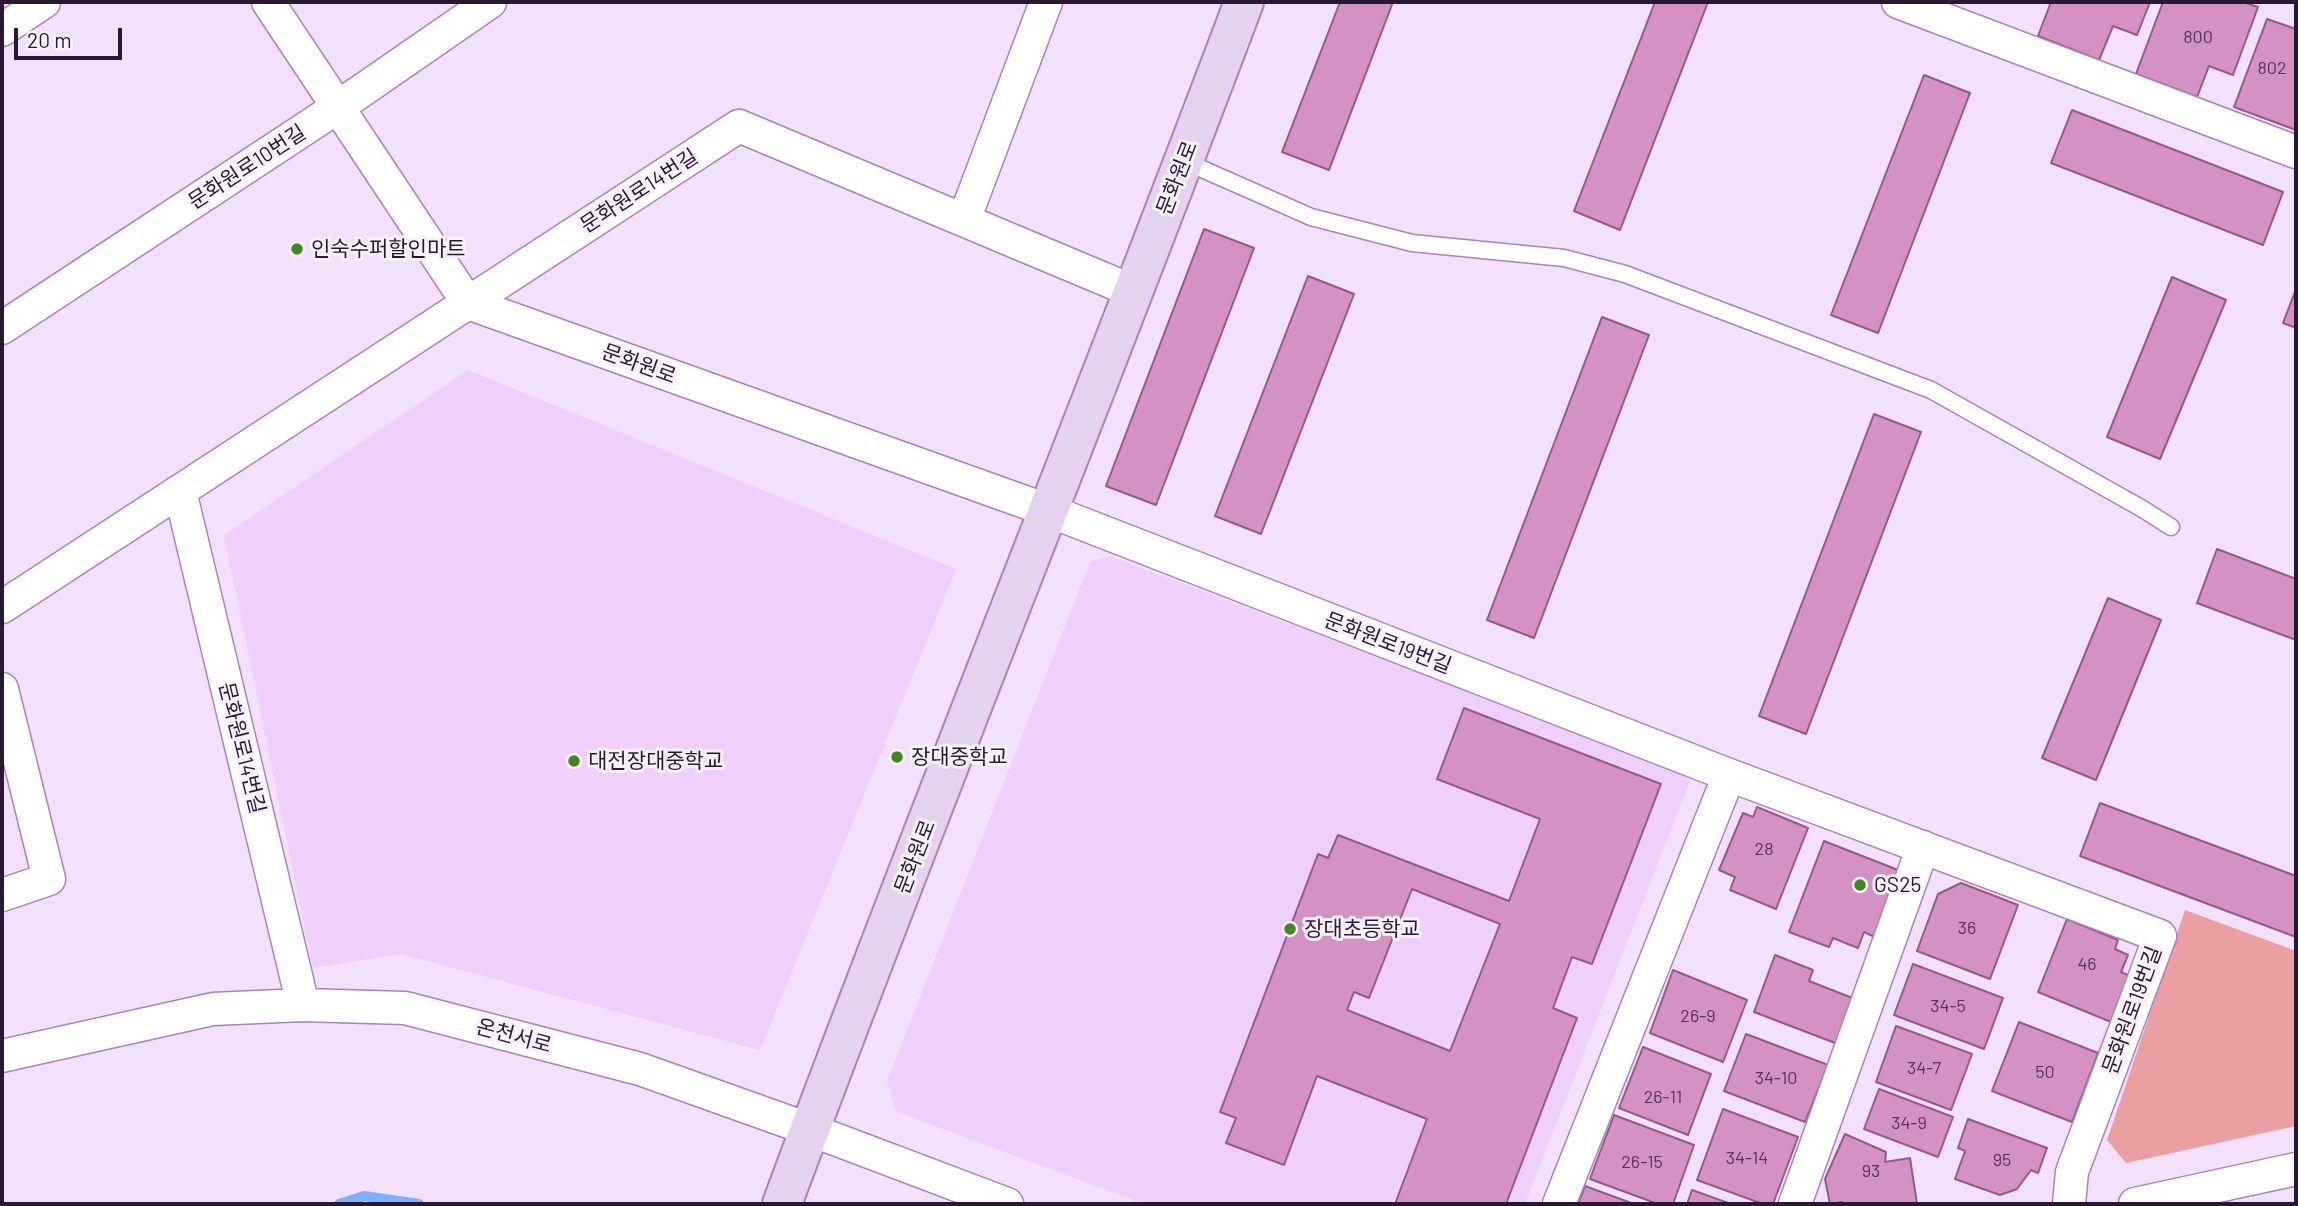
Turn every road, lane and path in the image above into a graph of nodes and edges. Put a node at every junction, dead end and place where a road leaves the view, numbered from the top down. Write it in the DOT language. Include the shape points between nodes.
graph roads {
  1 [pos="44,2"];
  2 [pos="268,2"];
  3 [pos="490,2"];
  4 [pos="1046,2"];
  5 [pos="1244,2"];
  6 [pos="1898,2"];
  7 [pos="2,30"];
  8 [pos="338,107"];
  9 [pos="2296,152"];
  10 [pos="1184,160"];
  11 [pos="964,220"];
  12 [pos="1135,292"];
  13 [pos="468,303"];
  14 [pos="2,328"];
  15 [pos="180,491"];
  16 [pos="1047,510"];
  17 [pos="2171,527"];
  18 [pos="2,607"];
  19 [pos="2,689"];
  20 [pos="1730,775"];
  21 [pos="1923,847"];
  22 [pos="2,895"];
  23 [pos="303,1005"];
  24 [pos="2,1056"];
  25 [pos="811,1130"];
  26 [pos="2296,1169"];
  27 [pos="783,1202"];
  28 [pos="1007,1204"];
  29 [pos="1559,1204"];
  30 [pos="1794,1204"];
  31 [pos="2069,1204"];
  32 [pos="2134,1204"];
  1 -- 7 [label="street"];
  2 -- 8 [label="street"];
  3 -- 8 [label="street, 문화원로10번길"];
  4 -- 11 [label="street"];
  5 -- 10 [label="street, 문화원로"];
  6 -- 9 [label="street"];
  8 -- 13 [label="street"];
  8 -- 14 [label="street, 문화원로10번길"];
  10 -- 12 [label="street, 문화원로"];
  10 -- 17 [label="lane" via="1311,217 1412,243 1564,258 1625,274 1931,390"];
  11 -- 12 [label="street, 문화원로14번길"];
  11 -- 13 [label="street, 문화원로14번길" via="739,126"];
  12 -- 16 [label="street, 문화원로"];
  13 -- 15 [label="street, 문화원로14번길"];
  13 -- 16 [label="street, 문화원로"];
  15 -- 18 [label="street, 문화원로14번길"];
  15 -- 23 [label="street, 문화원로14번길"];
  16 -- 20 [label="street, 문화원로19번길"];
  16 -- 25 [label="street, 문화원로"];
  19 -- 22 [label="street" via="49,879"];
  20 -- 21 [label="street, 문화원로19번길"];
  20 -- 29 [label="street"];
  21 -- 30 [label="street"];
  21 -- 31 [label="street, 문화원로19번길" via="2160,936 2072,1172"];
  23 -- 24 [label="street, 온천서로" via="213,1009"];
  23 -- 25 [label="street, 온천서로" via="405,1008 640,1069"];
  25 -- 27 [label="street, 문화원로"];
  25 -- 28 [label="street, 온천서로"];
  26 -- 32 [label="street"];
}
